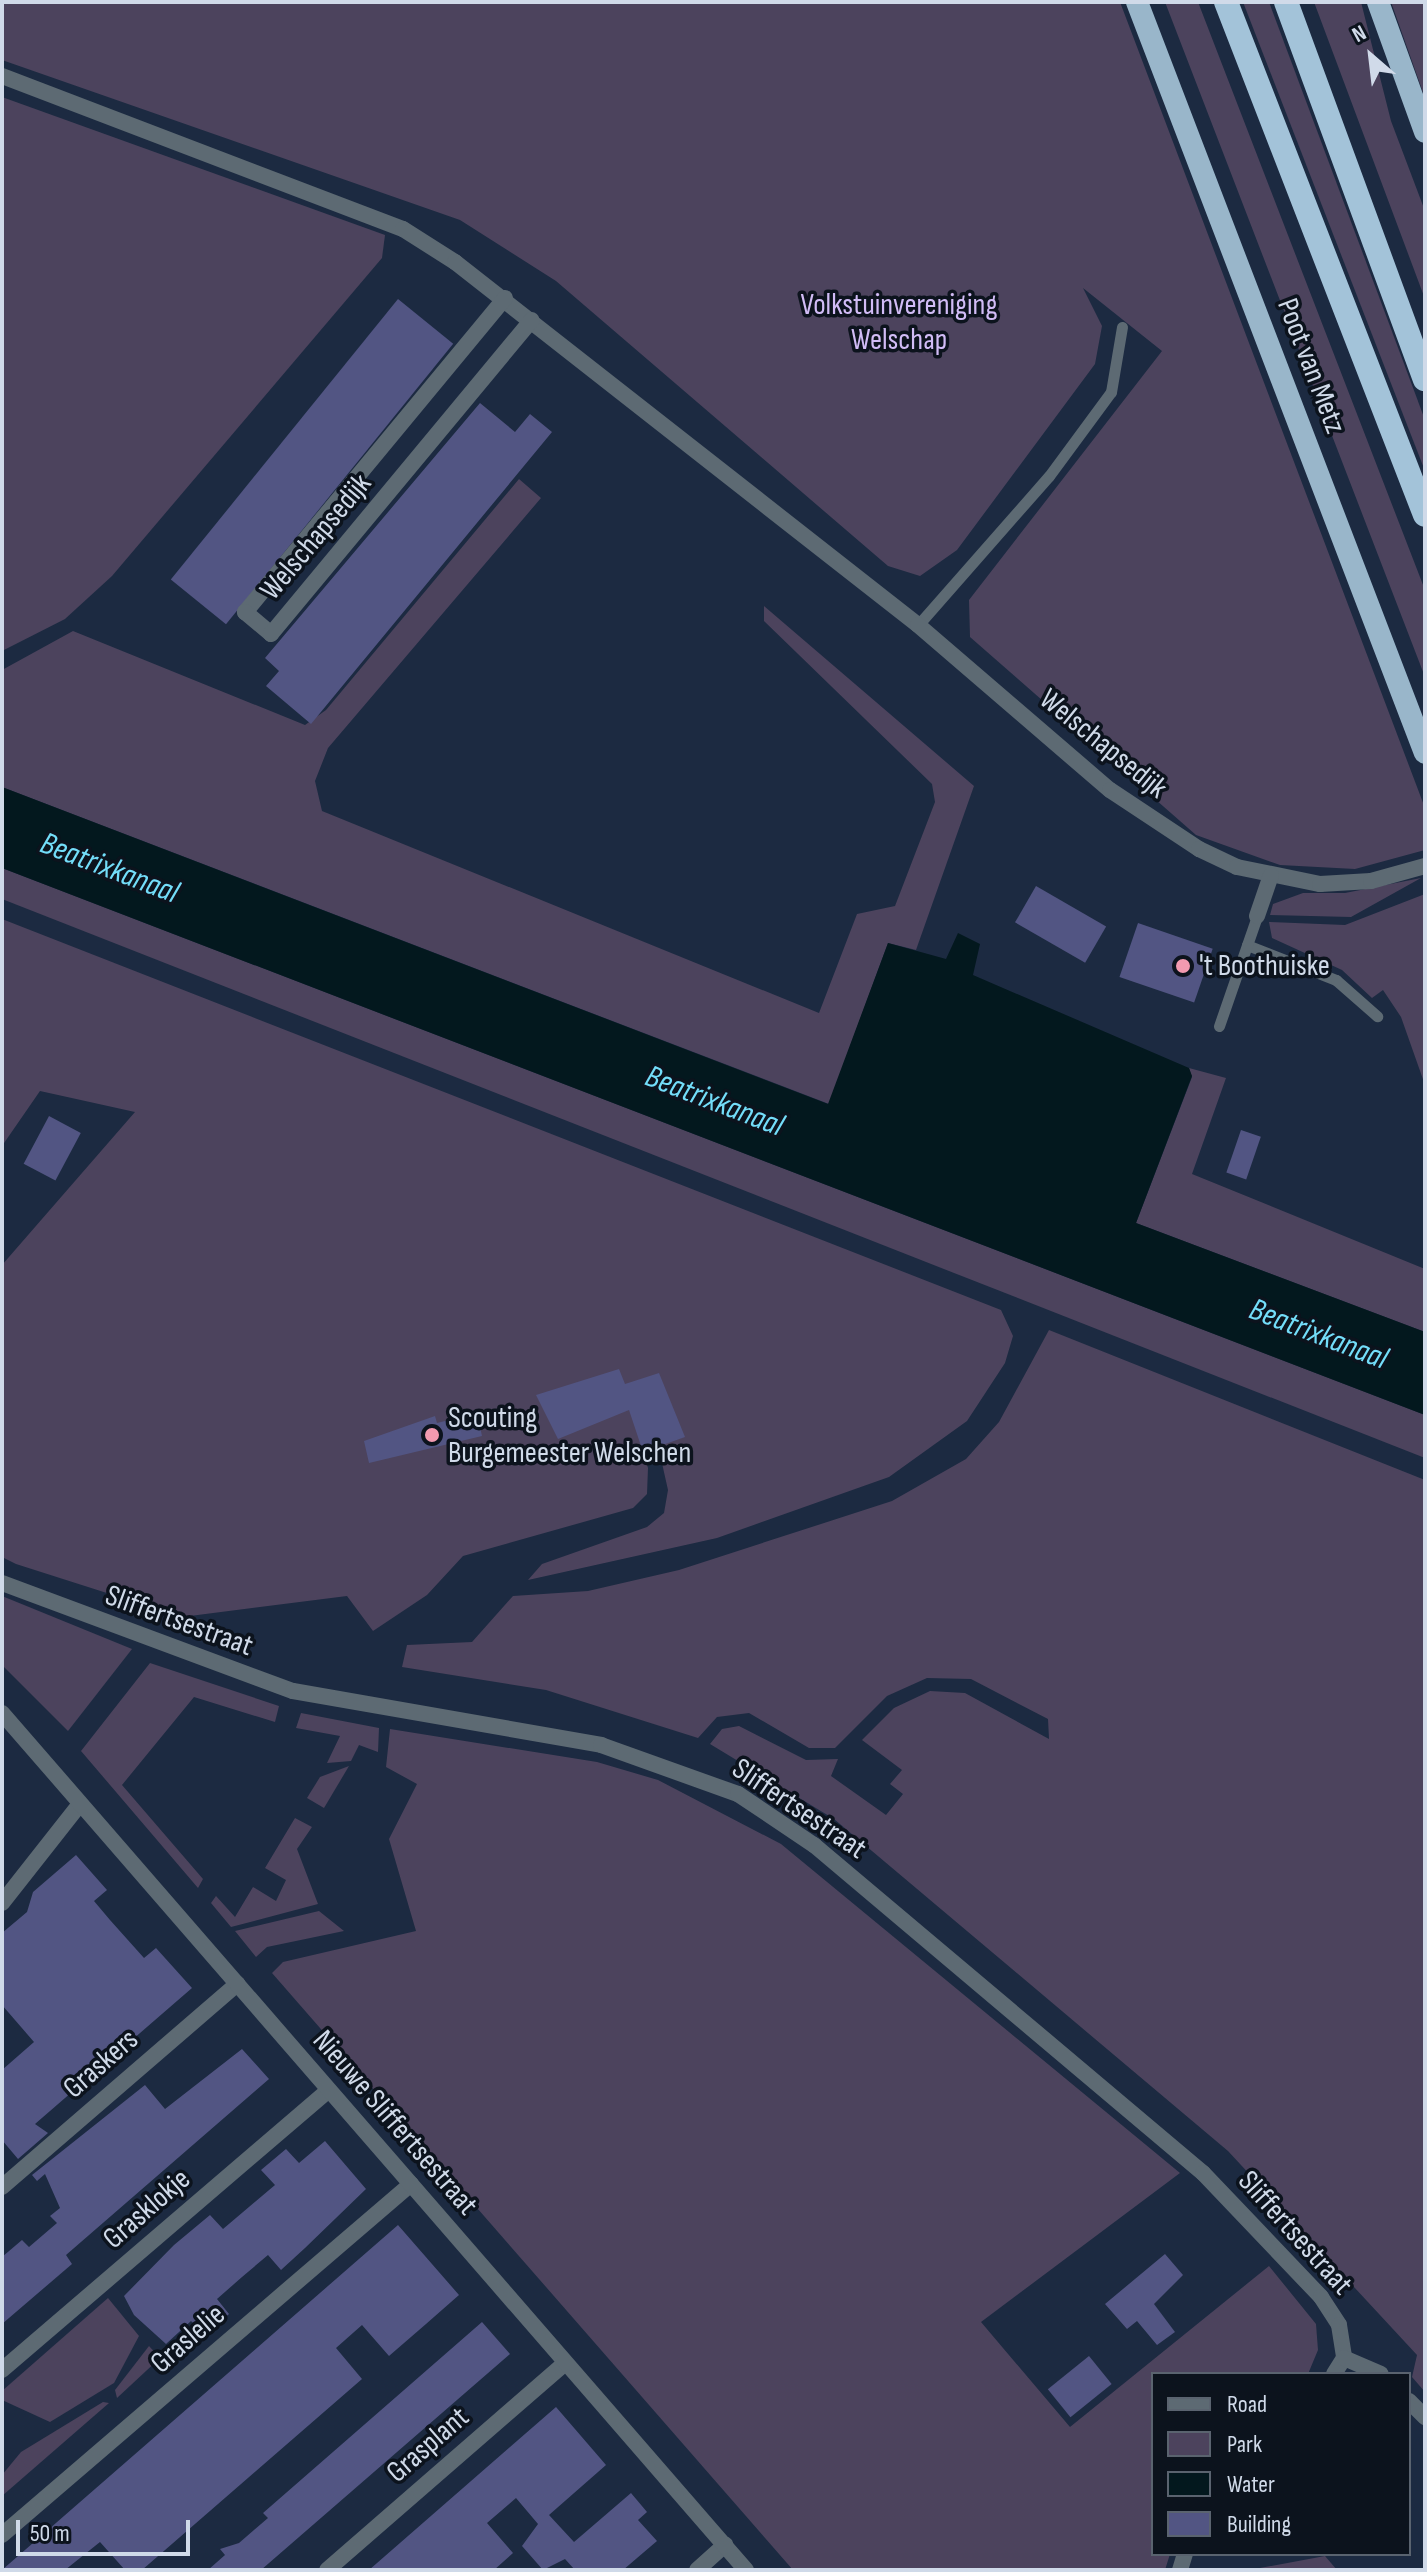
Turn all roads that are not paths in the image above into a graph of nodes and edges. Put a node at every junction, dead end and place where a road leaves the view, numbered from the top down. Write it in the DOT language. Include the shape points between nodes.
graph roads {
  1 [pos="1137,2"];
  2 [pos="1226,2"];
  3 [pos="1286,2"];
  4 [pos="1378,2"];
  5 [pos="2,76"];
  6 [pos="1425,132"];
  7 [pos="505,298"];
  8 [pos="532,320"];
  9 [pos="1122,327"];
  10 [pos="1425,379"];
  11 [pos="1425,515"];
  12 [pos="918,625"];
  13 [pos="1425,753"];
  14 [pos="1425,866"];
  15 [pos="1271,875"];
  16 [pos="1257,916"];
  17 [pos="1247,945"];
  18 [pos="1377,1016"];
  19 [pos="1219,1026"];
  20 [pos="2,1583"];
  21 [pos="5,1721"];
  22 [pos="80,1804"];
  23 [pos="2,1903"];
  24 [pos="237,1984"];
  25 [pos="328,2091"];
  26 [pos="411,2184"];
  27 [pos="2,2187"];
  28 [pos="1344,2358"];
  29 [pos="565,2363"];
  30 [pos="2,2370"];
  31 [pos="1335,2372"];
  32 [pos="1376,2372"];
  33 [pos="2,2535"];
  34 [pos="725,2545"];
  35 [pos="327,2570"];
  36 [pos="697,2570"];
  37 [pos="746,2570"];
  1 -- 13 [label="highway, Poot van Metz"];
  2 -- 11 [label="highway, Poot van Metz"];
  3 -- 10 [label="highway"];
  4 -- 6 [label="highway"];
  5 -- 7 [label="street, Welschapsedijk" via="403,229"];
  7 -- 8 [label="street, Welschapsedijk"];
  7 -- 8 [label="street, Welschapsedijk" via="245,612 271,634"];
  8 -- 12 [label="street, Welschapsedijk"];
  9 -- 12 [label="lane" via="1111,392"];
  12 -- 15 [label="street, Welschapsedijk" via="1110,790 1199,849"];
  14 -- 15 [label="street, Welschapsedijk" via="1371,881 1320,884"];
  15 -- 16 [label="street"];
  16 -- 17 [label="lane"];
  17 -- 18 [label="lane" via="1336,980"];
  17 -- 19 [label="lane"];
  20 -- 28 [label="street, Sliffertsestraat" via="293,1691 601,1745 738,1794 814,1845 1203,2173 1314,2288 1339,2325"];
  21 -- 22 [label="street, Nieuwe Sliffertsestraat"];
  22 -- 23 [label="street"];
  22 -- 24 [label="street, Nieuwe Sliffertsestraat"];
  24 -- 25 [label="street, Nieuwe Sliffertsestraat"];
  24 -- 27 [label="street, Graskers"];
  25 -- 26 [label="street, Nieuwe Sliffertsestraat"];
  25 -- 30 [label="street, Grasklokje"];
  26 -- 29 [label="street, Nieuwe Sliffertsestraat"];
  26 -- 33 [label="street, Graslelie"];
  28 -- 31 [label="street"];
  28 -- 32 [label="street"];
  29 -- 34 [label="street, Nieuwe Sliffertsestraat"];
  29 -- 35 [label="street, Grasplant"];
  34 -- 36 [label="street"];
  34 -- 37 [label="street, Nieuwe Sliffertsestraat"];
}
